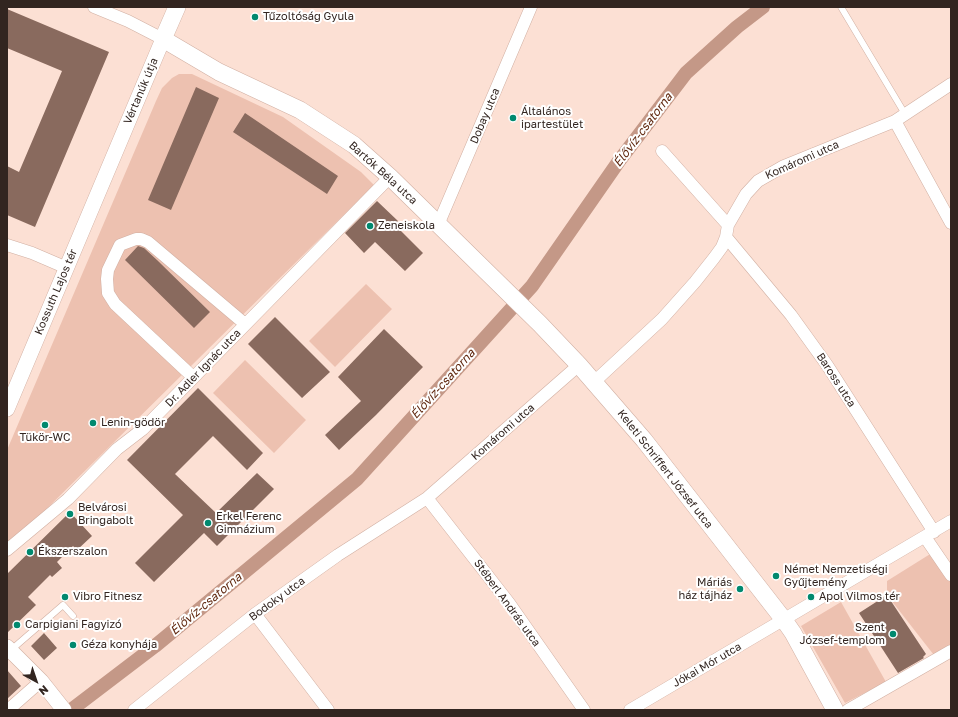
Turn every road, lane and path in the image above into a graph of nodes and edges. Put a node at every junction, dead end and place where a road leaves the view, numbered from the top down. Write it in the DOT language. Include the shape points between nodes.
graph roads {
  1 [pos="94,7"];
  2 [pos="176,7"];
  3 [pos="531,7"];
  4 [pos="841,7"];
  5 [pos="163,39"];
  6 [pos="951,84"];
  7 [pos="900,118"];
  8 [pos="662,151"];
  9 [pos="106,175"];
  10 [pos="390,177"];
  11 [pos="951,223"];
  12 [pos="438,225"];
  13 [pos="727,231"];
  14 [pos="7,245"];
  15 [pos="67,268"];
  16 [pos="246,324"];
  17 [pos="540,324"];
  18 [pos="579,365"];
  19 [pos="193,377"];
  20 [pos="594,382"];
  21 [pos="7,409"];
  22 [pos="427,498"];
  23 [pos="951,521"];
  24 [pos="929,534"];
  25 [pos="7,550"];
  26 [pos="951,574"];
  27 [pos="255,614"];
  28 [pos="73,616"];
  29 [pos="784,620"];
  30 [pos="8,648"];
  31 [pos="951,651"];
  32 [pos="45,686"];
  33 [pos="149,705"];
  34 [pos="8,710"];
  35 [pos="64,710"];
  36 [pos="134,710"];
  37 [pos="328,710"];
  38 [pos="584,710"];
  39 [pos="630,710"];
  40 [pos="835,710"];
  41 [pos="848,710"];
  1 -- 5 [label="street"];
  2 -- 5 [label="main road, Vértanúk útja"];
  3 -- 12 [label="street, Dobay utca"];
  4 -- 7 [label="lane"];
  5 -- 9 [label="street, Vértanúk útja"];
  5 -- 10 [label="main road, Bartók Béla utca" via="219,72 300,110 354,145"];
  6 -- 7 [label="street, Komáromi utca"];
  7 -- 11 [label="street"];
  7 -- 13 [label="street, Komáromi utca" via="784,166 764,177 746,194"];
  8 -- 13 [label="street, Baross utca"];
  9 -- 15 [label="street, Kossuth Lajos tér"];
  10 -- 12 [label="main road, Bartók Béla utca"];
  10 -- 16 [label="street, Dr. Adler Ignác utca"];
  12 -- 17 [label="main road, Bartók Béla utca"];
  13 -- 20 [label="street, Komáromi utca" via="714,258 695,282 662,319"];
  13 -- 24 [label="street, Baross utca" via="827,365"];
  14 -- 15 [label="street"];
  15 -- 21 [label="street, Kossuth Lajos tér"];
  16 -- 19 [label="street, Dr. Adler Ignác utca"];
  16 -- 19 [label="street" via="148,242 136,239 120,245 108,270 108,293 115,304"];
  17 -- 18 [label="main road, Keleti Schriffert József utca"];
  18 -- 20 [label="main road, Keleti Schriffert József utca"];
  18 -- 22 [label="street, Komáromi utca"];
  19 -- 25 [label="street, Dr. Adler Ignác utca" via="143,429 117,449 68,499"];
  20 -- 29 [label="main road, Keleti Schriffert József utca" via="644,440"];
  22 -- 27 [label="street, Bodoky utca" via="338,555"];
  22 -- 38 [label="street, Stéberl András utca" via="509,603"];
  23 -- 24 [label="street, Jókai Mór utca"];
  24 -- 26 [label="street, Baross utca"];
  24 -- 29 [label="street, Jókai Mór utca"];
  27 -- 33 [label="street, Bodoky utca"];
  27 -- 37 [label="street"];
  28 -- 30 [label="lane" via="63,605"];
  29 -- 39 [label="street, Jókai Mór utca"];
  29 -- 40 [label="main road, Keleti Schriffert József utca"];
  30 -- 32 [label="street"];
  31 -- 41 [label="street"];
  32 -- 34 [label="street"];
  32 -- 35 [label="street"];
  33 -- 36 [label="street, Bodoky utca"];
}
